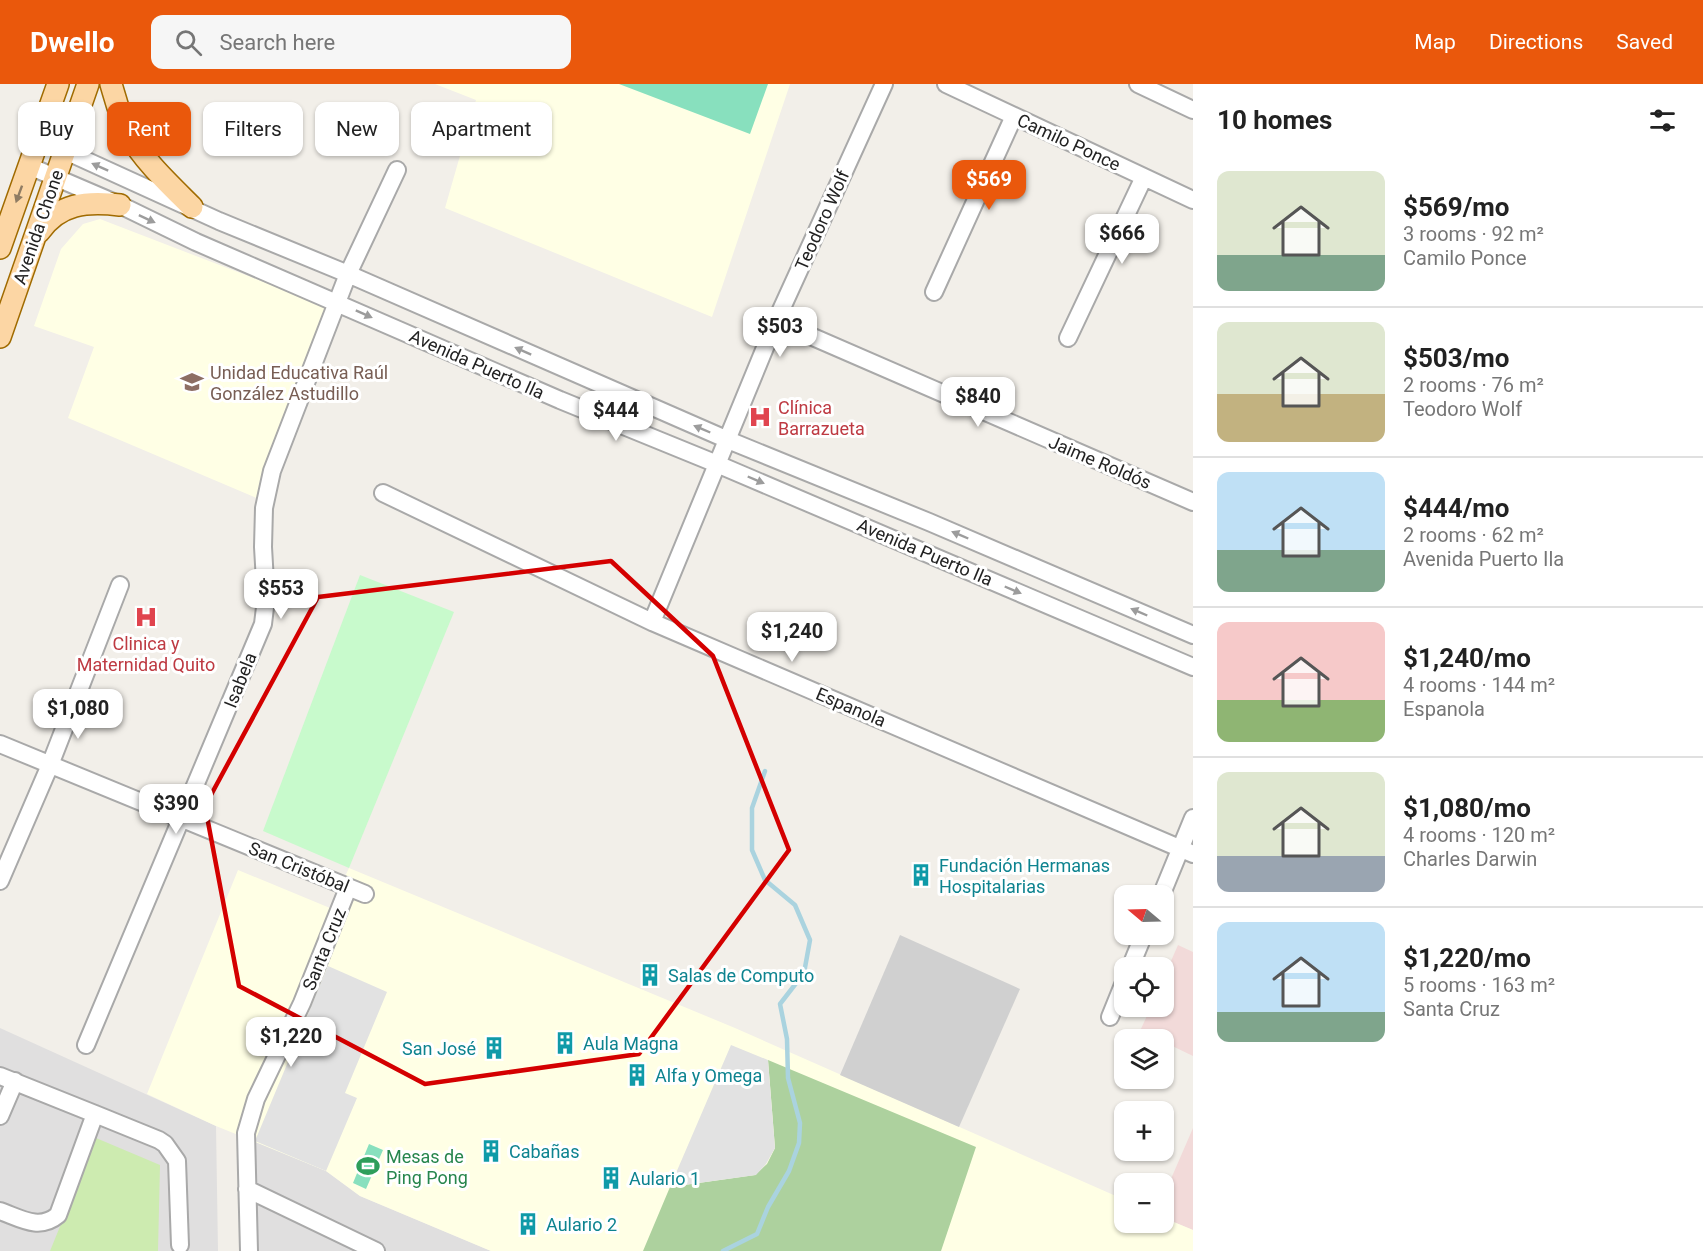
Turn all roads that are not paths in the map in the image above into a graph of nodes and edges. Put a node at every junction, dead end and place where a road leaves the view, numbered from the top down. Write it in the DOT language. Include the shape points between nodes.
graph roads {
  1 [pos="58,84"];
  2 [pos="88,84"];
  3 [pos="111,84"];
  4 [pos="884,84"];
  5 [pos="1138,84"];
  6 [pos="953,85"];
  7 [pos="52,102"];
  8 [pos="82,102"];
  9 [pos="1193,110"];
  10 [pos="1014,116"];
  11 [pos="33,156"];
  12 [pos="63,156"];
  13 [pos="73,156"];
  14 [pos="29,166"];
  15 [pos="397,170"];
  16 [pos="1144,177"];
  17 [pos="55,178"];
  18 [pos="1193,200"];
  19 [pos="120,205"];
  20 [pos="192,207"];
  21 [pos="5,216"];
  22 [pos="34,240"];
  23 [pos="0,248"];
  24 [pos="348,274"];
  25 [pos="933,292"];
  26 [pos="337,302"];
  27 [pos="776,321"];
  28 [pos="0,337"];
  29 [pos="1068,338"];
  30 [pos="728,440"];
  31 [pos="717,464"];
  32 [pos="383,493"];
  33 [pos="1193,502"];
  34 [pos="120,585"];
  35 [pos="652,622"];
  36 [pos="1193,635"];
  37 [pos="1193,667"];
  38 [pos="0,744"];
  39 [pos="50,765"];
  40 [pos="1193,818"];
  41 [pos="182,819"];
  42 [pos="1187,851"];
  43 [pos="0,881"];
  44 [pos="1167,885"];
  45 [pos="348,888"];
  46 [pos="365,894"];
  47 [pos="1114,1007"];
  48 [pos="1110,1017"];
  49 [pos="86,1045"];
  50 [pos="7,1078"];
  51 [pos="95,1113"];
  52 [pos="0,1116"];
  53 [pos="247,1189"];
  54 [pos="0,1211"];
  55 [pos="180,1245"];
  56 [pos="369,1250"];
  57 [pos="249,1251"];
  1 -- 7 [label="main road, Avenida Chone"];
  2 -- 8 [label="main road, Avenida Chone"];
  3 -- 20 [label="main road" via="128,133 143,156"];
  4 -- 27 [label="street, Teodoro Wolf"];
  5 -- 9 [label="street"];
  6 -- 10 [label="street, Camilo Ponce"];
  10 -- 16 [label="street, Camilo Ponce"];
  10 -- 25 [label="street"];
  11 -- 14 [label="main road, Avenida Chone"];
  12 -- 17 [label="main road, Avenida Chone"];
  20 -- 13 [label="street, Avenida Puerto Ila, one-way"];
  14 -- 17 [label="street, Avenida Puerto Ila"];
  14 -- 21 [label="main road, Avenida Chone, one-way"];
  15 -- 24 [label="street, Isabela"];
  16 -- 18 [label="street, Camilo Ponce"];
  16 -- 29 [label="street"];
  17 -- 19 [label="street, Avenida Puerto Ila"];
  17 -- 22 [label="main road, Avenida Chone"];
  19 -- 22 [label="main road" via="98,202 58,212"];
  19 -- 26 [label="street, Avenida Puerto Ila, one-way"];
  20 -- 24 [label="street, Avenida Puerto Ila"];
  21 -- 23 [label="main road, Avenida Chone"];
  22 -- 28 [label="main road, Avenida Chone"];
  24 -- 26 [label="street, Isabela"];
  30 -- 24 [label="street, Avenida Puerto Ila, one-way"];
  26 -- 31 [label="street, Avenida Puerto Ila, one-way"];
  26 -- 41 [label="street, Isabela" via="272,471 264,508 263,624"];
  27 -- 30 [label="street, Teodoro Wolf"];
  27 -- 33 [label="street, Jaime Roldós"];
  30 -- 31 [label="street, Teodoro Wolf"];
  36 -- 30 [label="street, Avenida Puerto Ila, one-way"];
  31 -- 35 [label="street, Teodoro Wolf"];
  31 -- 37 [label="street, Avenida Puerto Ila, one-way"];
  32 -- 35 [label="street, Espanola"];
  34 -- 39 [label="street"];
  35 -- 42 [label="street, Espanola"];
  38 -- 39 [label="street, San Cristóbal"];
  39 -- 41 [label="street, San Cristóbal"];
  39 -- 43 [label="street"];
  40 -- 42 [label="street"];
  41 -- 45 [label="street, San Cristóbal"];
  41 -- 49 [label="street, Isabela"];
  42 -- 44 [label="street"];
  45 -- 46 [label="street, San Cristóbal"];
  45 -- 53 [label="street, Santa Cruz" via="302,1003 256,1099 246,1133"];
  47 -- 48 [label="street"];
  50 -- 51 [label="street"];
  50 -- 52 [label="street"];
  51 -- 54 [label="street" via="58,1215 42,1224"];
  51 -- 55 [label="street" via="159,1140 172,1151 177,1161"];
  53 -- 56 [label="street"];
  53 -- 57 [label="street, Santa Cruz"];
}
